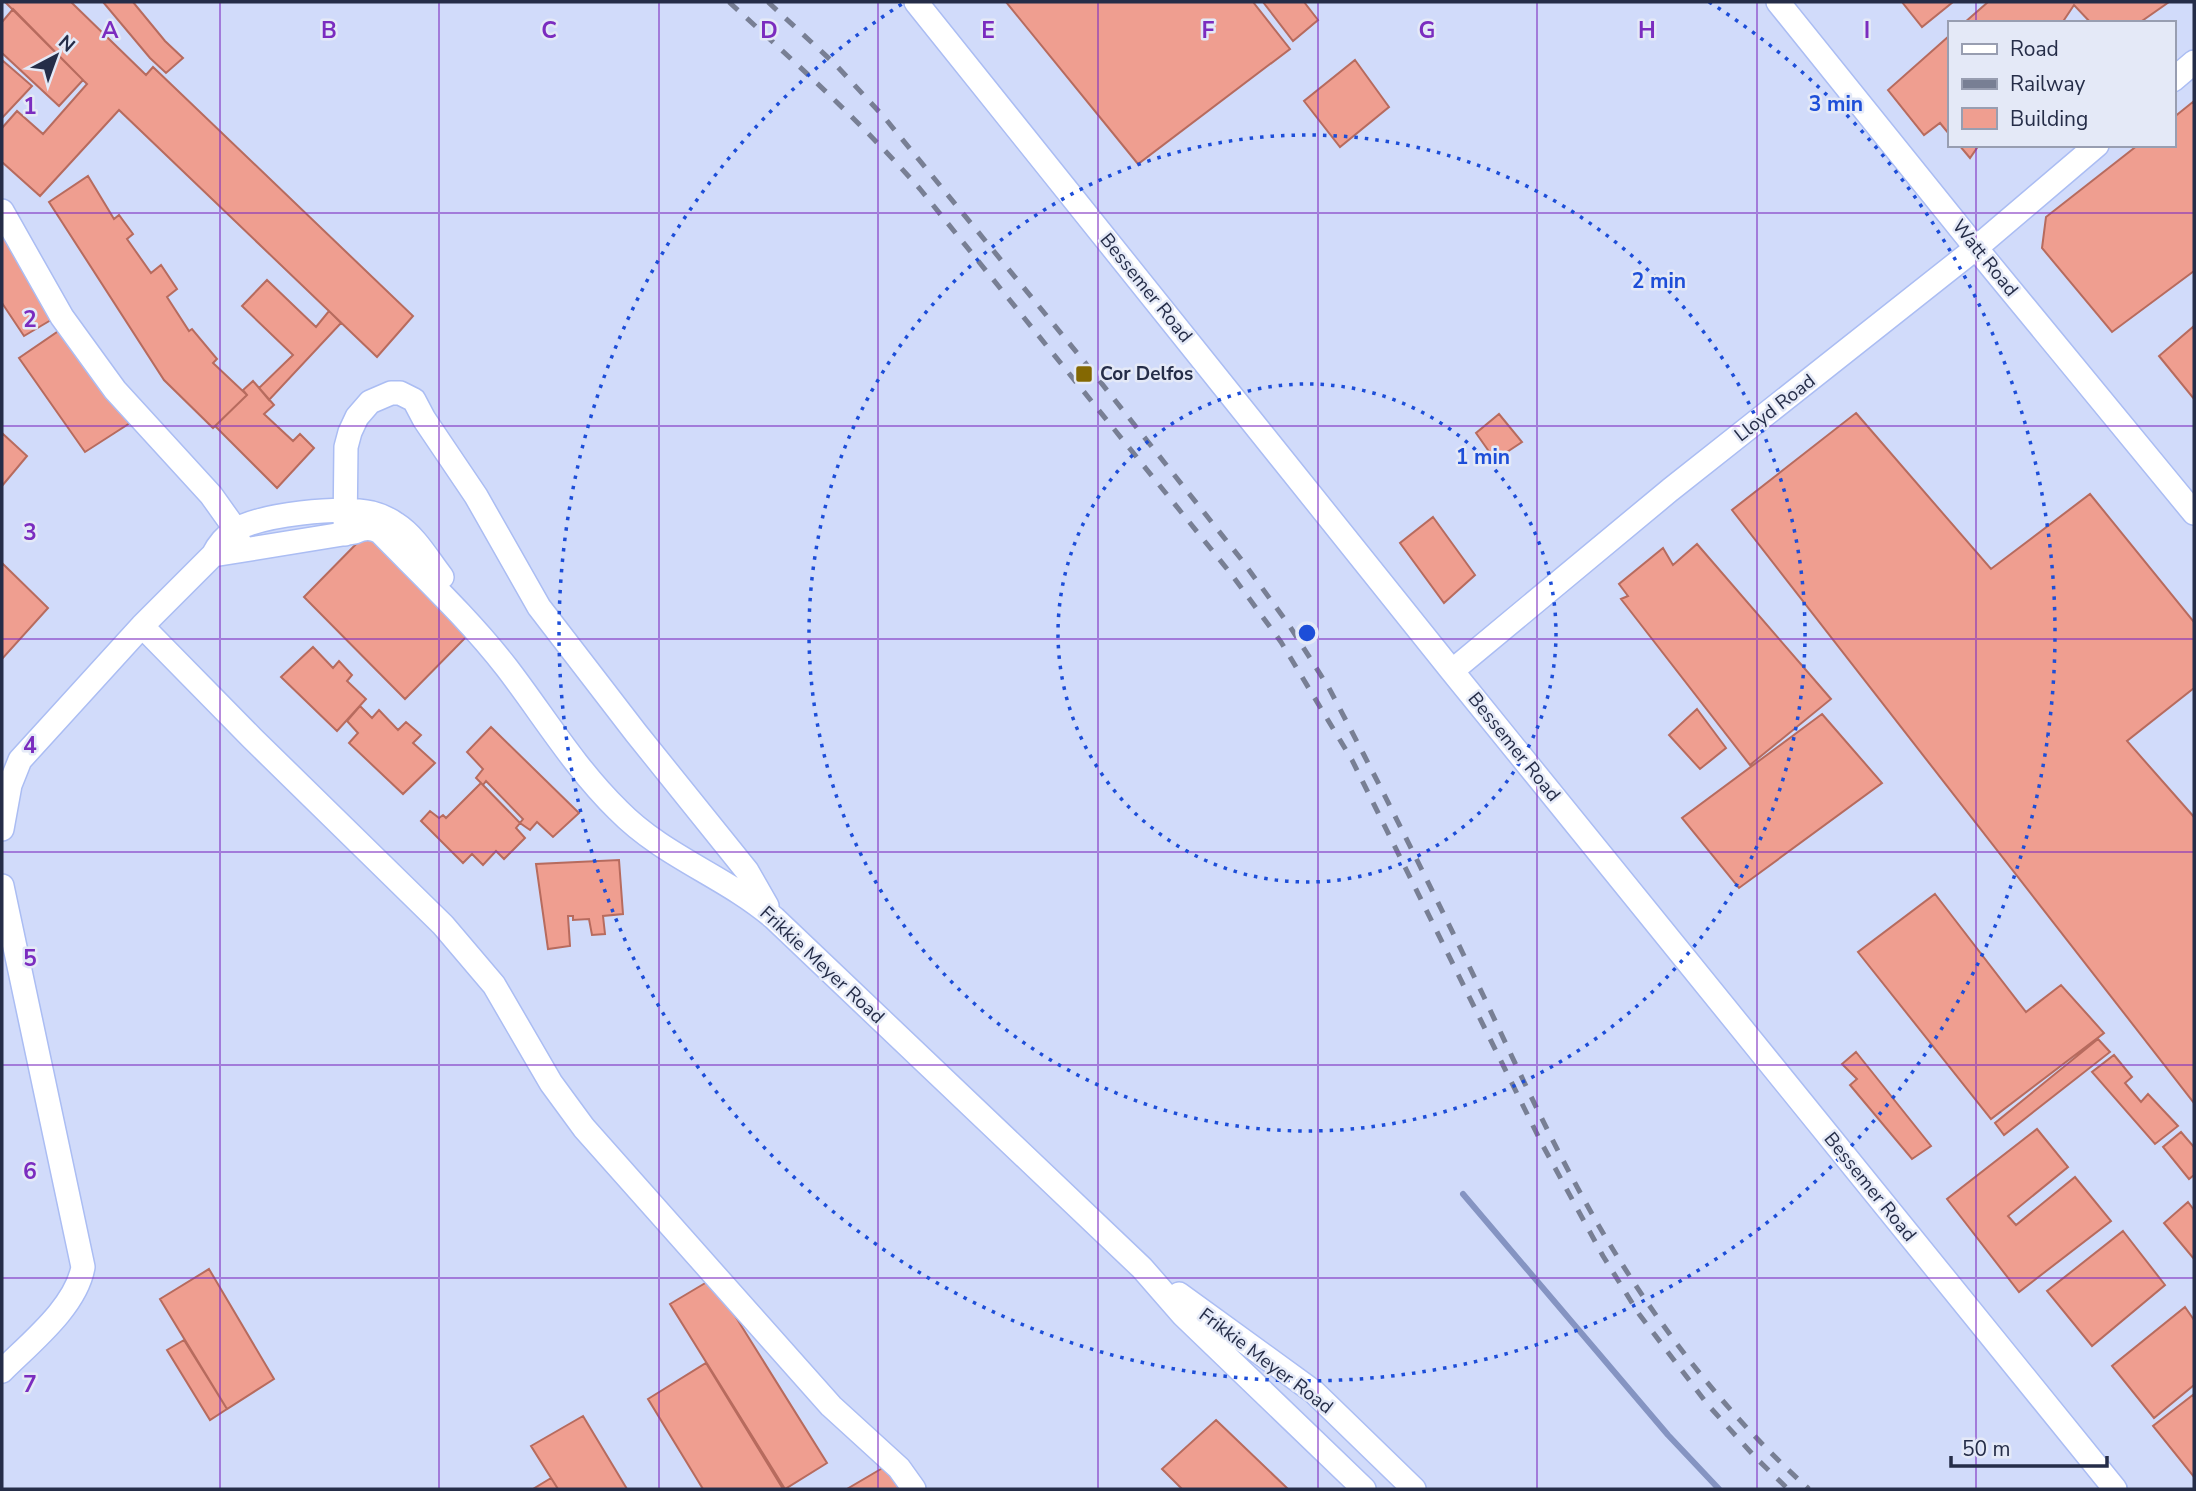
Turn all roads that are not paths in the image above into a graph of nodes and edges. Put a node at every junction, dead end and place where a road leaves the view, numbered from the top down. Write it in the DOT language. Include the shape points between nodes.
graph roads {
  1 [pos="916,2"];
  2 [pos="1778,2"];
  3 [pos="2194,62"];
  4 [pos="2175,78"];
  5 [pos="2095,147"];
  6 [pos="2,211"];
  7 [pos="1976,248"];
  8 [pos="2194,513"];
  9 [pos="345,523"];
  10 [pos="239,540"];
  11 [pos="142,626"];
  12 [pos="1452,671"];
  13 [pos="2,829"];
  14 [pos="2,886"];
  15 [pos="774,918"];
  16 [pos="1142,1268"];
  17 [pos="2,1371"];
  18 [pos="914,1489"];
  19 [pos="1364,1489"];
  20 [pos="1414,1489"];
  21 [pos="2115,1489"];
  1 -- 12 [label="street, Bessemer Road"];
  2 -- 7 [label="street, Watt Road"];
  3 -- 4 [label="street"];
  5 -- 7 [label="street, Lloyd Road"];
  6 -- 10 [label="street" via="62,317 108,379 211,495"];
  7 -- 8 [label="street, Watt Road"];
  7 -- 12 [label="street, Lloyd Road"];
  9 -- 10 [label="street"];
  9 -- 15 [label="street, Frikkie Meyer Road" via="374,528 422,574 505,666 587,777 618,811 656,844 734,887"];
  9 -- 15 [label="street" via="346,447 357,416 376,398 391,393 407,396 476,496 539,607 747,871"];
  10 -- 11 [label="street" via="212,555"];
  11 -- 13 [label="street" via="20,760"];
  11 -- 18 [label="street" via="443,925 494,985 551,1083 584,1128 831,1406 899,1468"];
  12 -- 21 [label="street, Bessemer Road"];
  14 -- 17 [label="street" via="83,1267 78,1288 68,1302"];
  15 -- 16 [label="street, Frikkie Meyer Road"];
  16 -- 19 [label="street, Frikkie Meyer Road" via="1184,1315"];
  16 -- 20 [label="street, Frikkie Meyer Road" via="1314,1392"];
}
